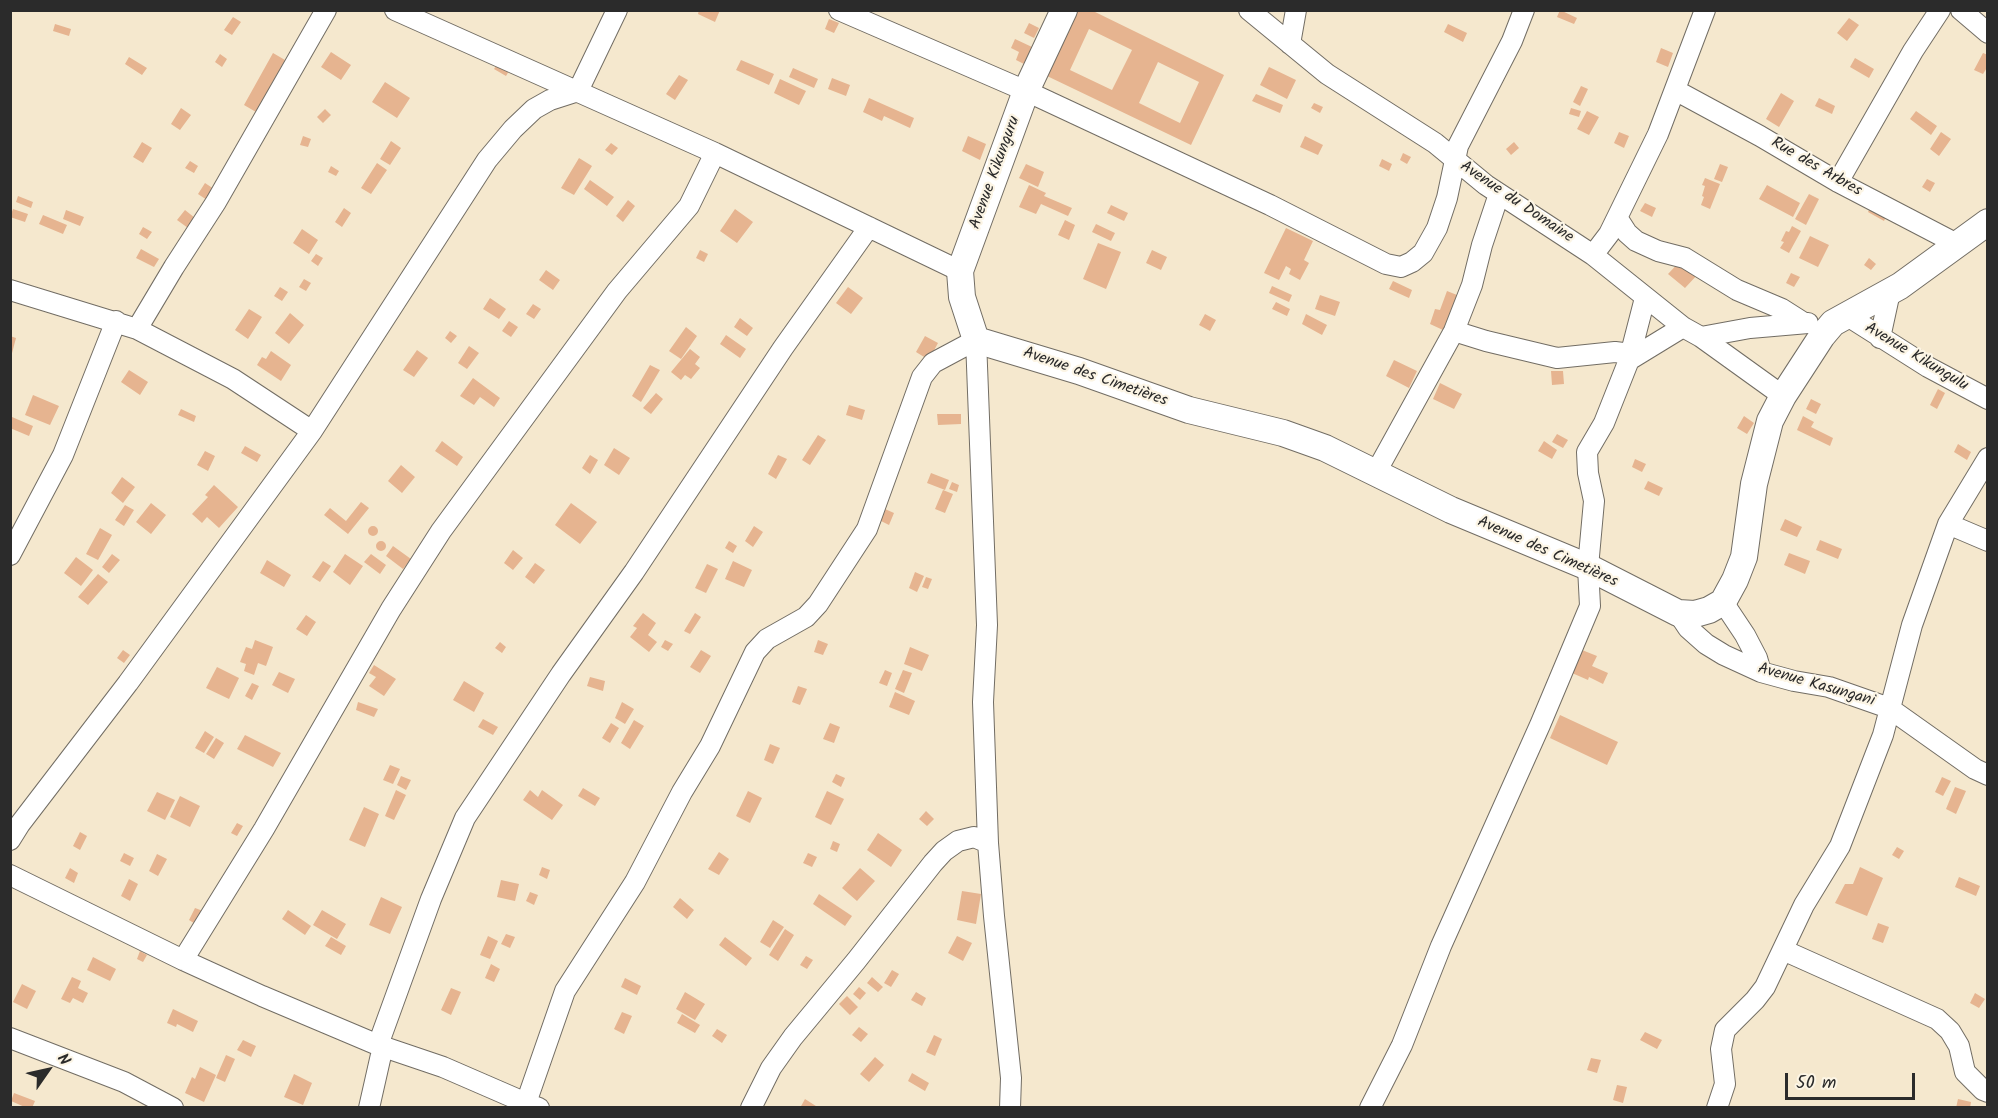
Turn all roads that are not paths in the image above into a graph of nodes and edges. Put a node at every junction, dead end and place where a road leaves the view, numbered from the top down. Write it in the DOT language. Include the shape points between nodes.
graph roads {
  1 [pos="326,10"];
  2 [pos="395,10"];
  3 [pos="617,10"];
  4 [pos="839,10"];
  5 [pos="1064,10"];
  6 [pos="1249,10"];
  7 [pos="1296,10"];
  8 [pos="1524,10"];
  9 [pos="1940,10"];
  10 [pos="1961,10"];
  11 [pos="1705,11"];
  12 [pos="1988,33"];
  13 [pos="1290,44"];
  14 [pos="1676,90"];
  15 [pos="579,91"];
  16 [pos="1026,91"];
  17 [pos="716,153"];
  18 [pos="1455,161"];
  19 [pos="1838,182"];
  20 [pos="1498,194"];
  21 [pos="1618,219"];
  22 [pos="1988,222"];
  23 [pos="869,227"];
  24 [pos="1957,244"];
  25 [pos="1593,255"];
  26 [pos="960,271"];
  27 [pos="10,290"];
  28 [pos="1890,292"];
  29 [pos="1646,298"];
  30 [pos="1839,319"];
  31 [pos="116,321"];
  32 [pos="1804,323"];
  33 [pos="1683,327"];
  34 [pos="138,329"];
  35 [pos="1454,331"];
  36 [pos="1701,337"];
  37 [pos="1880,338"];
  38 [pos="976,340"];
  39 [pos="1629,360"];
  40 [pos="1783,396"];
  41 [pos="1988,399"];
  42 [pos="312,431"];
  43 [pos="1988,458"];
  44 [pos="1375,474"];
  45 [pos="1948,524"];
  46 [pos="1988,541"];
  47 [pos="10,555"];
  48 [pos="1588,567"];
  49 [pos="1619,585"];
  50 [pos="1723,602"];
  51 [pos="1590,606"];
  52 [pos="1678,614"];
  53 [pos="1761,672"];
  54 [pos="1889,708"];
  55 [pos="1988,775"];
  56 [pos="10,840"];
  57 [pos="988,843"];
  58 [pos="10,875"];
  59 [pos="1783,950"];
  60 [pos="183,960"];
  61 [pos="10,1038"];
  62 [pos="381,1045"];
  63 [pos="1988,1092"];
  64 [pos="532,1106"];
  65 [pos="173,1107"];
  66 [pos="369,1107"];
  67 [pos="751,1107"];
  68 [pos="1010,1107"];
  69 [pos="1370,1107"];
  70 [pos="1717,1107"];
  1 -- 34 [label="street"];
  2 -- 15 [label="street"];
  3 -- 15 [label="street"];
  4 -- 16 [label="street"];
  5 -- 16 [label="street, Avenue Kikunguru"];
  6 -- 13 [label="street, Avenue du Domaine"];
  7 -- 13 [label="street"];
  8 -- 18 [label="street" via="1458,146"];
  9 -- 19 [label="street"];
  10 -- 12 [label="street"];
  11 -- 14 [label="street"];
  13 -- 18 [label="street, Avenue du Domaine" via="1327,74 1435,143"];
  14 -- 19 [label="street, Rue des Arbres"];
  14 -- 21 [label="street"];
  15 -- 17 [label="street"];
  15 -- 42 [label="street" via="534,109 487,160"];
  16 -- 18 [label="street" via="1386,264 1401,267 1423,253 1437,228"];
  16 -- 26 [label="street, Avenue Kikunguru"];
  17 -- 23 [label="street"];
  17 -- 60 [label="street" via="688,206 617,291 441,531"];
  18 -- 20 [label="street, Avenue du Domaine"];
  19 -- 24 [label="street, Rue des Arbres"];
  20 -- 25 [label="street, Avenue du Domaine"];
  20 -- 35 [label="street" via="1472,285"];
  21 -- 25 [label="street"];
  21 -- 32 [label="street" via="1636,241 1685,258 1737,290"];
  22 -- 24 [label="street"];
  23 -- 26 [label="street"];
  23 -- 62 [label="street" via="465,818 431,899"];
  24 -- 28 [label="street"];
  25 -- 29 [label="street, Avenue du Domaine"];
  26 -- 38 [label="street, Avenue Kikunguru" via="962,297"];
  27 -- 31 [label="street"];
  28 -- 30 [label="street"];
  28 -- 37 [label="street"];
  29 -- 33 [label="street, Avenue du Domaine"];
  29 -- 39 [label="street"];
  30 -- 32 [label="street"];
  30 -- 37 [label="street, Avenue Kikungulu"];
  30 -- 40 [label="street" via="1822,336"];
  31 -- 34 [label="street"];
  31 -- 47 [label="street" via="63,455"];
  32 -- 36 [label="street"];
  33 -- 36 [label="street, Avenue du Domaine"];
  33 -- 39 [label="street"];
  34 -- 42 [label="street" via="233,379"];
  35 -- 39 [label="street" via="1557,358 1615,352 1623,353"];
  35 -- 44 [label="street"];
  36 -- 40 [label="street, Avenue du Domaine"];
  37 -- 41 [label="street, Avenue Kikungulu"];
  38 -- 44 [label="street, Avenue des Cimetières" via="1190,410 1283,433 1325,448"];
  38 -- 57 [label="street" via="987,625 983,702"];
  38 -- 64 [label="street" via="933,363 922,377 867,529 818,604 806,617 767,639 755,652 710,746 635,882 565,991"];
  39 -- 48 [label="street" via="1604,423 1587,452 1594,501"];
  40 -- 50 [label="street" via="1770,421 1754,484 1744,557"];
  42 -- 56 [label="street"];
  43 -- 45 [label="street"];
  44 -- 48 [label="street, Avenue des Cimetières"];
  45 -- 46 [label="street"];
  45 -- 54 [label="street" via="1912,625"];
  48 -- 49 [label="street, Avenue des Cimetières"];
  48 -- 51 [label="street"];
  49 -- 51 [label="street"];
  49 -- 52 [label="street, Avenue des Cimetières"];
  50 -- 52 [label="street" via="1695,614"];
  50 -- 53 [label="street" via="1745,635"];
  51 -- 69 [label="street" via="1440,946 1402,1045"];
  52 -- 53 [label="street, Avenue Kasungani" via="1706,644"];
  53 -- 54 [label="street, Avenue Kasungani" via="1829,687"];
  54 -- 55 [label="street, Avenue Kasungani"];
  54 -- 59 [label="street" via="1883,735 1840,846 1804,904"];
  57 -- 67 [label="street" via="974,837 958,841 933,863 793,1037"];
  57 -- 68 [label="street" via="1011,1078"];
  58 -- 60 [label="street"];
  59 -- 63 [label="street" via="1937,1019 1959,1046 1965,1072"];
  59 -- 70 [label="street" via="1765,987 1725,1030 1721,1049 1725,1084"];
  60 -- 62 [label="street"];
  61 -- 65 [label="street" via="124,1082"];
  62 -- 64 [label="street"];
  62 -- 66 [label="street"];
}
